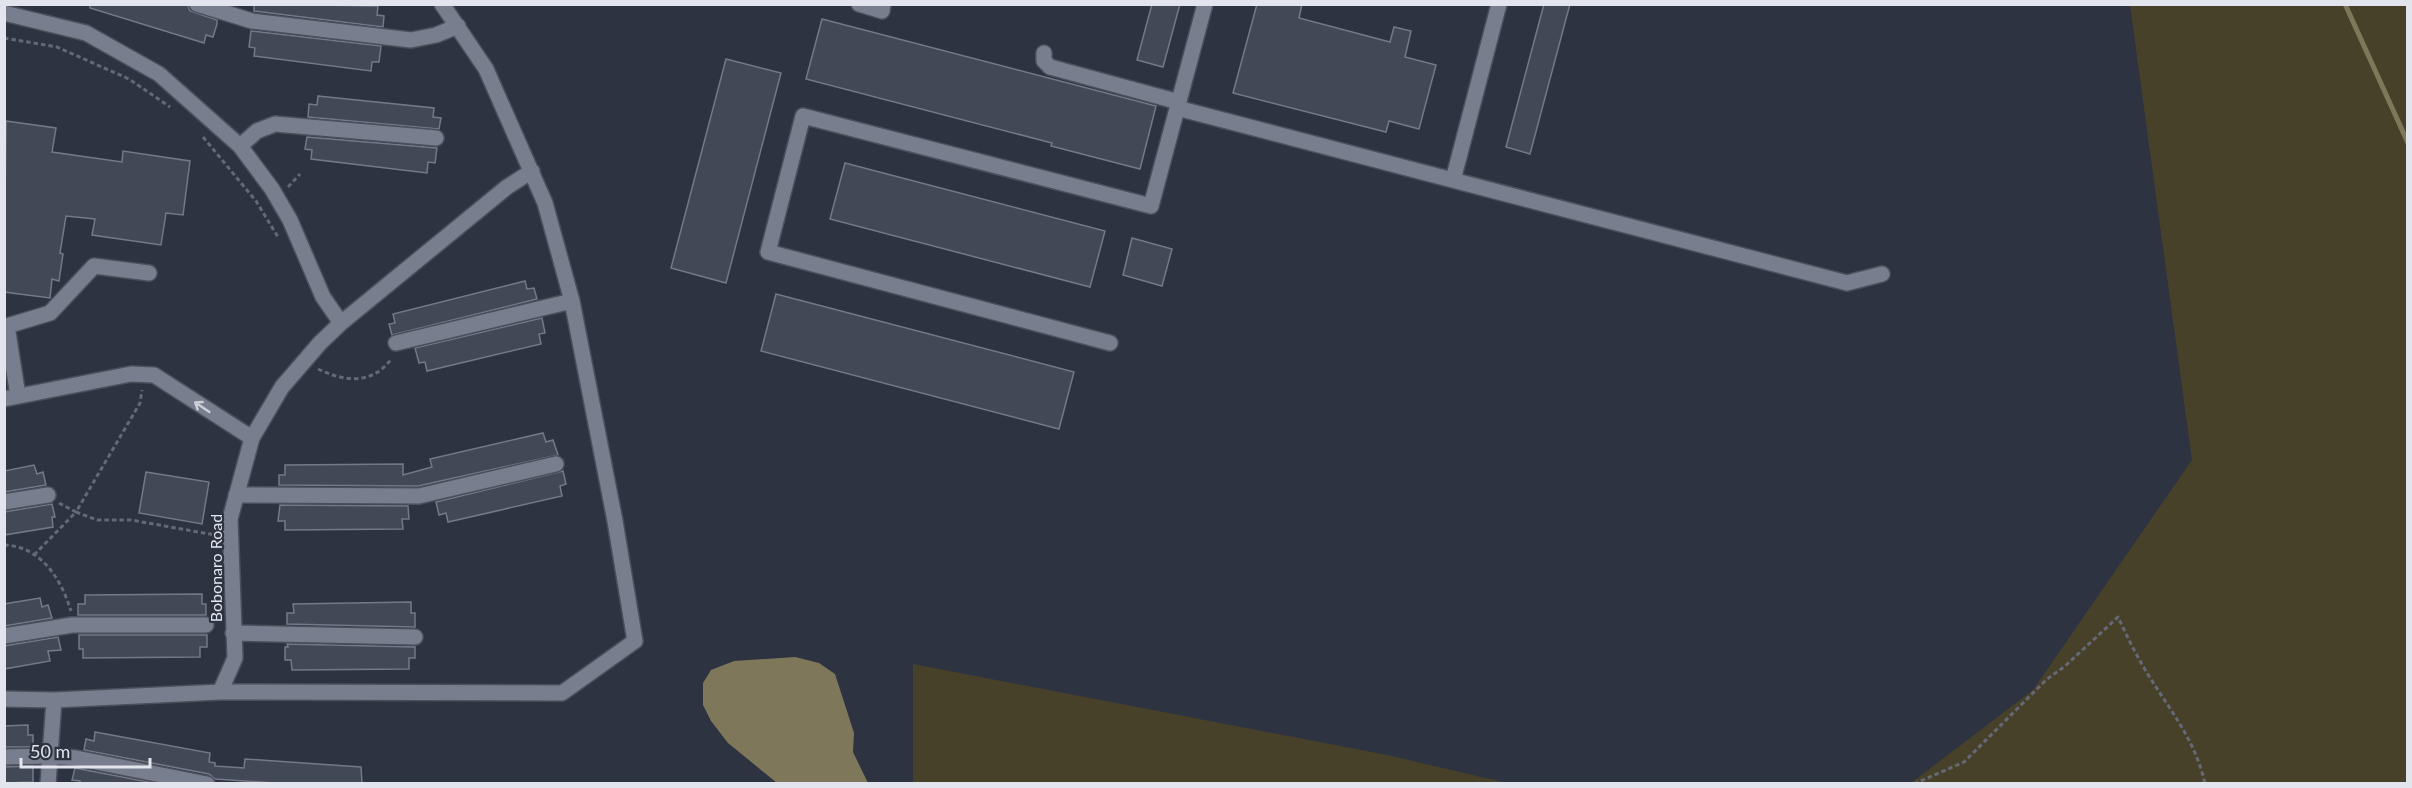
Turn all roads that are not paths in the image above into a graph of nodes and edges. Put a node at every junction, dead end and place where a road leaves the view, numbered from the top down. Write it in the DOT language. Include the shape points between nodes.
graph roads {
  1 [pos="197,4"];
  2 [pos="442,4"];
  3 [pos="859,4"];
  4 [pos="883,4"];
  5 [pos="1204,4"];
  6 [pos="1499,4"];
  7 [pos="4,13"];
  8 [pos="458,26"];
  9 [pos="1044,53"];
  10 [pos="1178,105"];
  11 [pos="436,138"];
  12 [pos="240,146"];
  13 [pos="532,171"];
  14 [pos="1454,180"];
  15 [pos="149,273"];
  16 [pos="1882,274"];
  17 [pos="572,301"];
  18 [pos="341,323"];
  19 [pos="396,343"];
  20 [pos="1110,343"];
  21 [pos="11,397"];
  22 [pos="252,438"];
  23 [pos="556,464"];
  24 [pos="48,495"];
  25 [pos="236,495"];
  26 [pos="4,502"];
  27 [pos="206,625"];
  28 [pos="233,633"];
  29 [pos="4,636"];
  30 [pos="415,637"];
  31 [pos="220,692"];
  32 [pos="4,699"];
  33 [pos="54,700"];
  34 [pos="50,756"];
  35 [pos="4,758"];
  36 [pos="48,783"];
  37 [pos="207,783"];
  1 -- 8 [label="lane" via="252,21 411,40"];
  2 -- 8 [label="lane"];
  3 -- 4 [label="lane" via="882,10"];
  5 -- 10 [label="lane"];
  6 -- 14 [label="lane"];
  7 -- 12 [label="lane" via="86,33 159,74"];
  8 -- 13 [label="lane" via="486,69"];
  9 -- 10 [label="lane" via="1044,61 1050,67"];
  10 -- 14 [label="lane"];
  10 -- 20 [label="lane" via="1150,206 803,116 768,252"];
  11 -- 12 [label="lane" via="275,124 257,131"];
  12 -- 18 [label="lane" via="290,220 323,297"];
  13 -- 17 [label="lane" via="545,203"];
  13 -- 18 [label="lane, Bobonaro Road" via="507,187"];
  14 -- 16 [label="lane" via="1847,283"];
  15 -- 21 [label="lane" via="94,266 50,313 7,326"];
  17 -- 19 [label="lane"];
  17 -- 31 [label="lane" via="635,641 562,693"];
  18 -- 22 [label="lane, Bobonaro Road" via="282,387"];
  22 -- 21 [label="lane, one-way" via="164,380 147,374"];
  22 -- 25 [label="lane, Bobonaro Road"];
  23 -- 25 [label="lane" via="418,496"];
  24 -- 26 [label="lane"];
  25 -- 28 [label="lane, Bobonaro Road" via="230,519"];
  27 -- 29 [label="lane" via="75,625"];
  28 -- 30 [label="lane"];
  28 -- 31 [label="lane, Bobonaro Road" via="235,658"];
  31 -- 33 [label="lane"];
  32 -- 33 [label="lane"];
  33 -- 34 [label="lane"];
  34 -- 35 [label="lane"];
  34 -- 36 [label="lane"];
  34 -- 37 [label="lane"];
}
